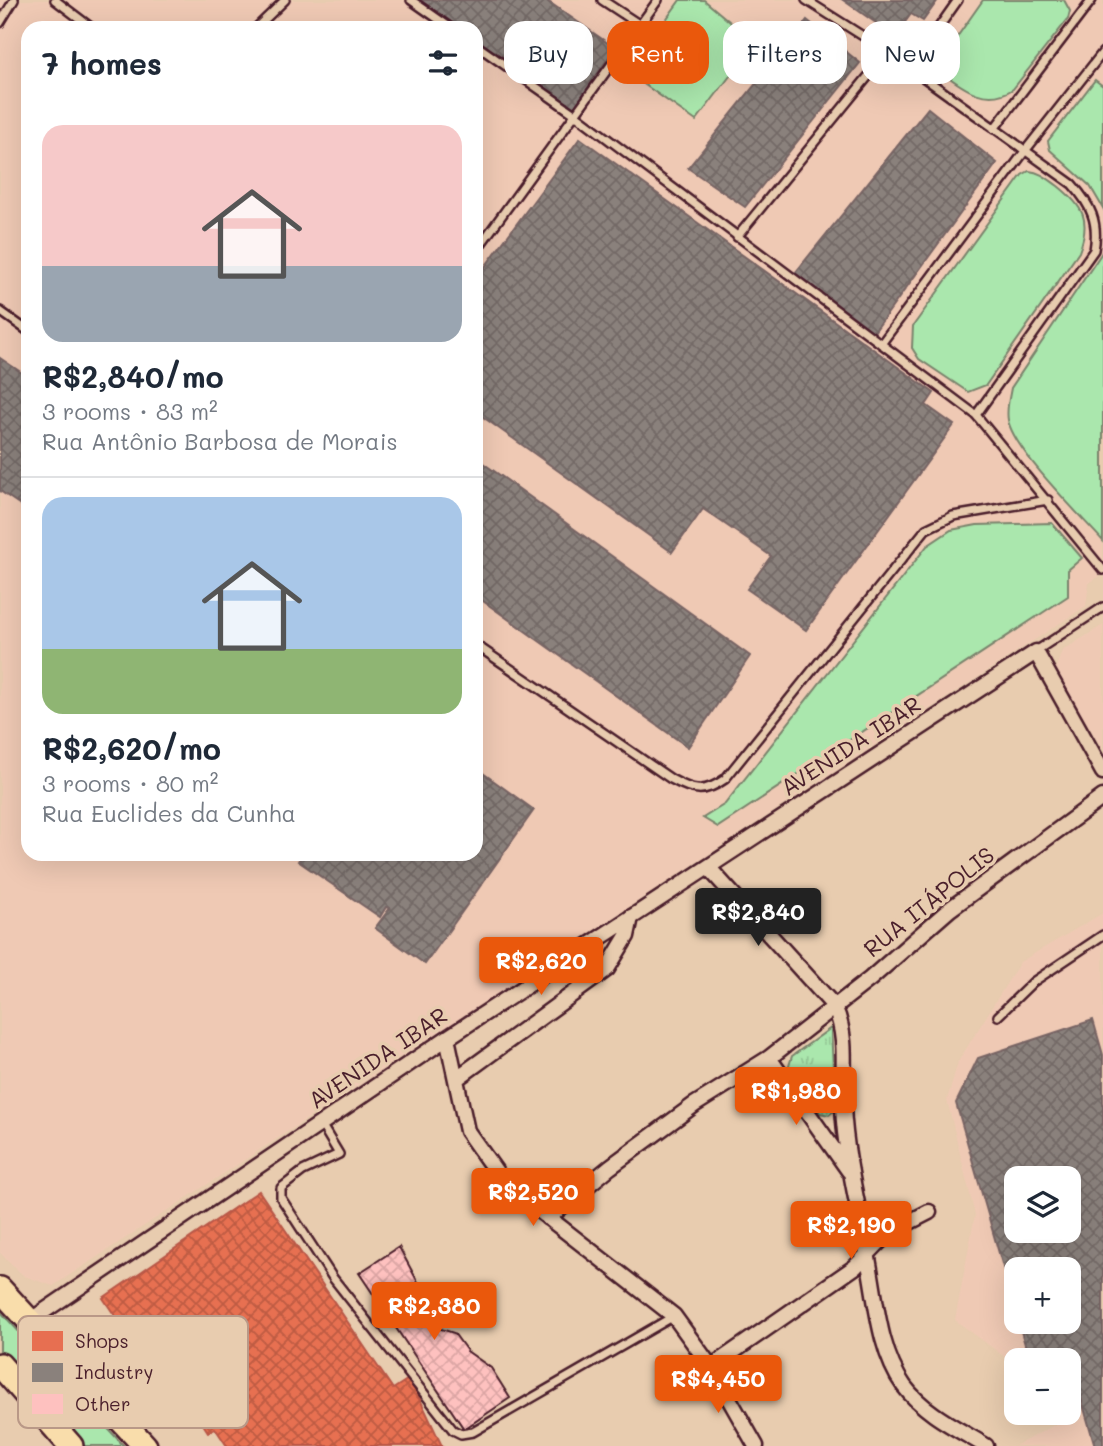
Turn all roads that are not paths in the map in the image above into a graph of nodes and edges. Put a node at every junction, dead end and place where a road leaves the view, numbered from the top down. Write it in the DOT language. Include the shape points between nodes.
graph roads {
  1 [pos="14,0"];
  2 [pos="55,0"];
  3 [pos="285,0"];
  4 [pos="411,0"];
  5 [pos="602,0"];
  6 [pos="658,0"];
  7 [pos="806,0"];
  8 [pos="958,0"];
  9 [pos="1093,0"];
  10 [pos="83,21"];
  11 [pos="263,21"];
  12 [pos="441,21"];
  13 [pos="634,21"];
  14 [pos="643,21"];
  15 [pos="943,21"];
  16 [pos="0,23"];
  17 [pos="861,35"];
  18 [pos="483,50"];
  19 [pos="1103,52"];
  20 [pos="607,71"];
  21 [pos="862,84"];
  22 [pos="932,84"];
  23 [pos="576,115"];
  24 [pos="994,129"];
  25 [pos="1025,151"];
  26 [pos="737,237"];
  27 [pos="483,241"];
  28 [pos="0,311"];
  29 [pos="21,326"];
  30 [pos="881,344"];
  31 [pos="976,415"];
  32 [pos="1048,500"];
  33 [pos="1103,570"];
  34 [pos="1103,607"];
  35 [pos="483,650"];
  36 [pos="1036,652"];
  37 [pos="1103,772"];
  38 [pos="1103,797"];
  39 [pos="708,867"];
  40 [pos="631,917"];
  41 [pos="1103,935"];
  42 [pos="834,1006"];
  43 [pos="998,1016"];
  44 [pos="447,1038"];
  45 [pos="769,1058"];
  46 [pos="456,1079"];
  47 [pos="321,1124"];
  48 [pos="851,1175"];
  49 [pos="929,1212"];
  50 [pos="548,1218"];
  51 [pos="867,1254"];
  52 [pos="0,1289"];
  53 [pos="27,1316"];
  54 [pos="37,1316"];
  55 [pos="674,1316"];
  56 [pos="0,1365"];
  57 [pos="711,1367"];
  58 [pos="18,1386"];
  59 [pos="55,1428"];
  60 [pos="129,1428"];
  61 [pos="71,1446"];
  62 [pos="145,1446"];
  63 [pos="757,1446"];
  64 [pos="986,1446"];
  1 -- 16 [label="lane"];
  2 -- 10 [label="lane"];
  3 -- 11 [label="lane"];
  4 -- 12 [label="lane"];
  5 -- 13 [label="lane"];
  6 -- 14 [label="lane"];
  7 -- 17 [label="lane"];
  8 -- 15 [label="lane"];
  9 -- 24 [label="lane"];
  18 -- 23 [label="lane"];
  19 -- 25 [label="lane"];
  20 -- 23 [label="lane"];
  21 -- 26 [label="lane"];
  22 -- 24 [label="lane"];
  23 -- 26 [label="lane"];
  23 -- 27 [label="lane"];
  24 -- 25 [label="lane"];
  25 -- 30 [label="lane"];
  25 -- 31 [label="lane" via="1087,200 1098,229 1094,250"];
  26 -- 30 [label="lane"];
  28 -- 29 [label="lane"];
  30 -- 31 [label="lane"];
  31 -- 32 [label="lane"];
  32 -- 33 [label="lane"];
  32 -- 35 [label="lane" via="953,516 926,529 725,779 711,789 689,789 671,779"];
  34 -- 36 [label="lane, AVENIDA IBAR"];
  36 -- 37 [label="street"];
  36 -- 39 [label="street, AVENIDA IBAR"];
  38 -- 42 [label="street, RUA ITÁPOLIS" via="950,909"];
  39 -- 40 [label="street, AVENIDA IBAR"];
  39 -- 42 [label="street"];
  40 -- 44 [label="street, AVENIDA IBAR"];
  40 -- 46 [label="street" via="607,969"];
  41 -- 43 [label="lane" via="1032,982"];
  42 -- 45 [label="street, RUA ITÁPOLIS"];
  42 -- 48 [label="street" via="842,1029 843,1106"];
  44 -- 46 [label="street"];
  44 -- 47 [label="street, AVENIDA IBAR"];
  45 -- 48 [label="street"];
  45 -- 50 [label="street, RUA ITÁPOLIS" via="694,1105"];
  46 -- 50 [label="street" via="467,1131 475,1145 504,1183"];
  47 -- 54 [label="street, AVENIDA IBAR"];
  47 -- 55 [label="lane" via="339,1154 303,1171 281,1188 281,1198 333,1278 453,1430 473,1432"];
  48 -- 51 [label="street"];
  49 -- 51 [label="street" via="888,1233"];
  50 -- 55 [label="street"];
  51 -- 57 [label="street"];
  51 -- 64 [label="street" via="883,1335 905,1388 927,1409"];
  52 -- 53 [label="highway"];
  55 -- 57 [label="street"];
  56 -- 58 [label="highway"];
  57 -- 63 [label="street"];
  59 -- 61 [label="highway"];
  60 -- 62 [label="highway"];
}
